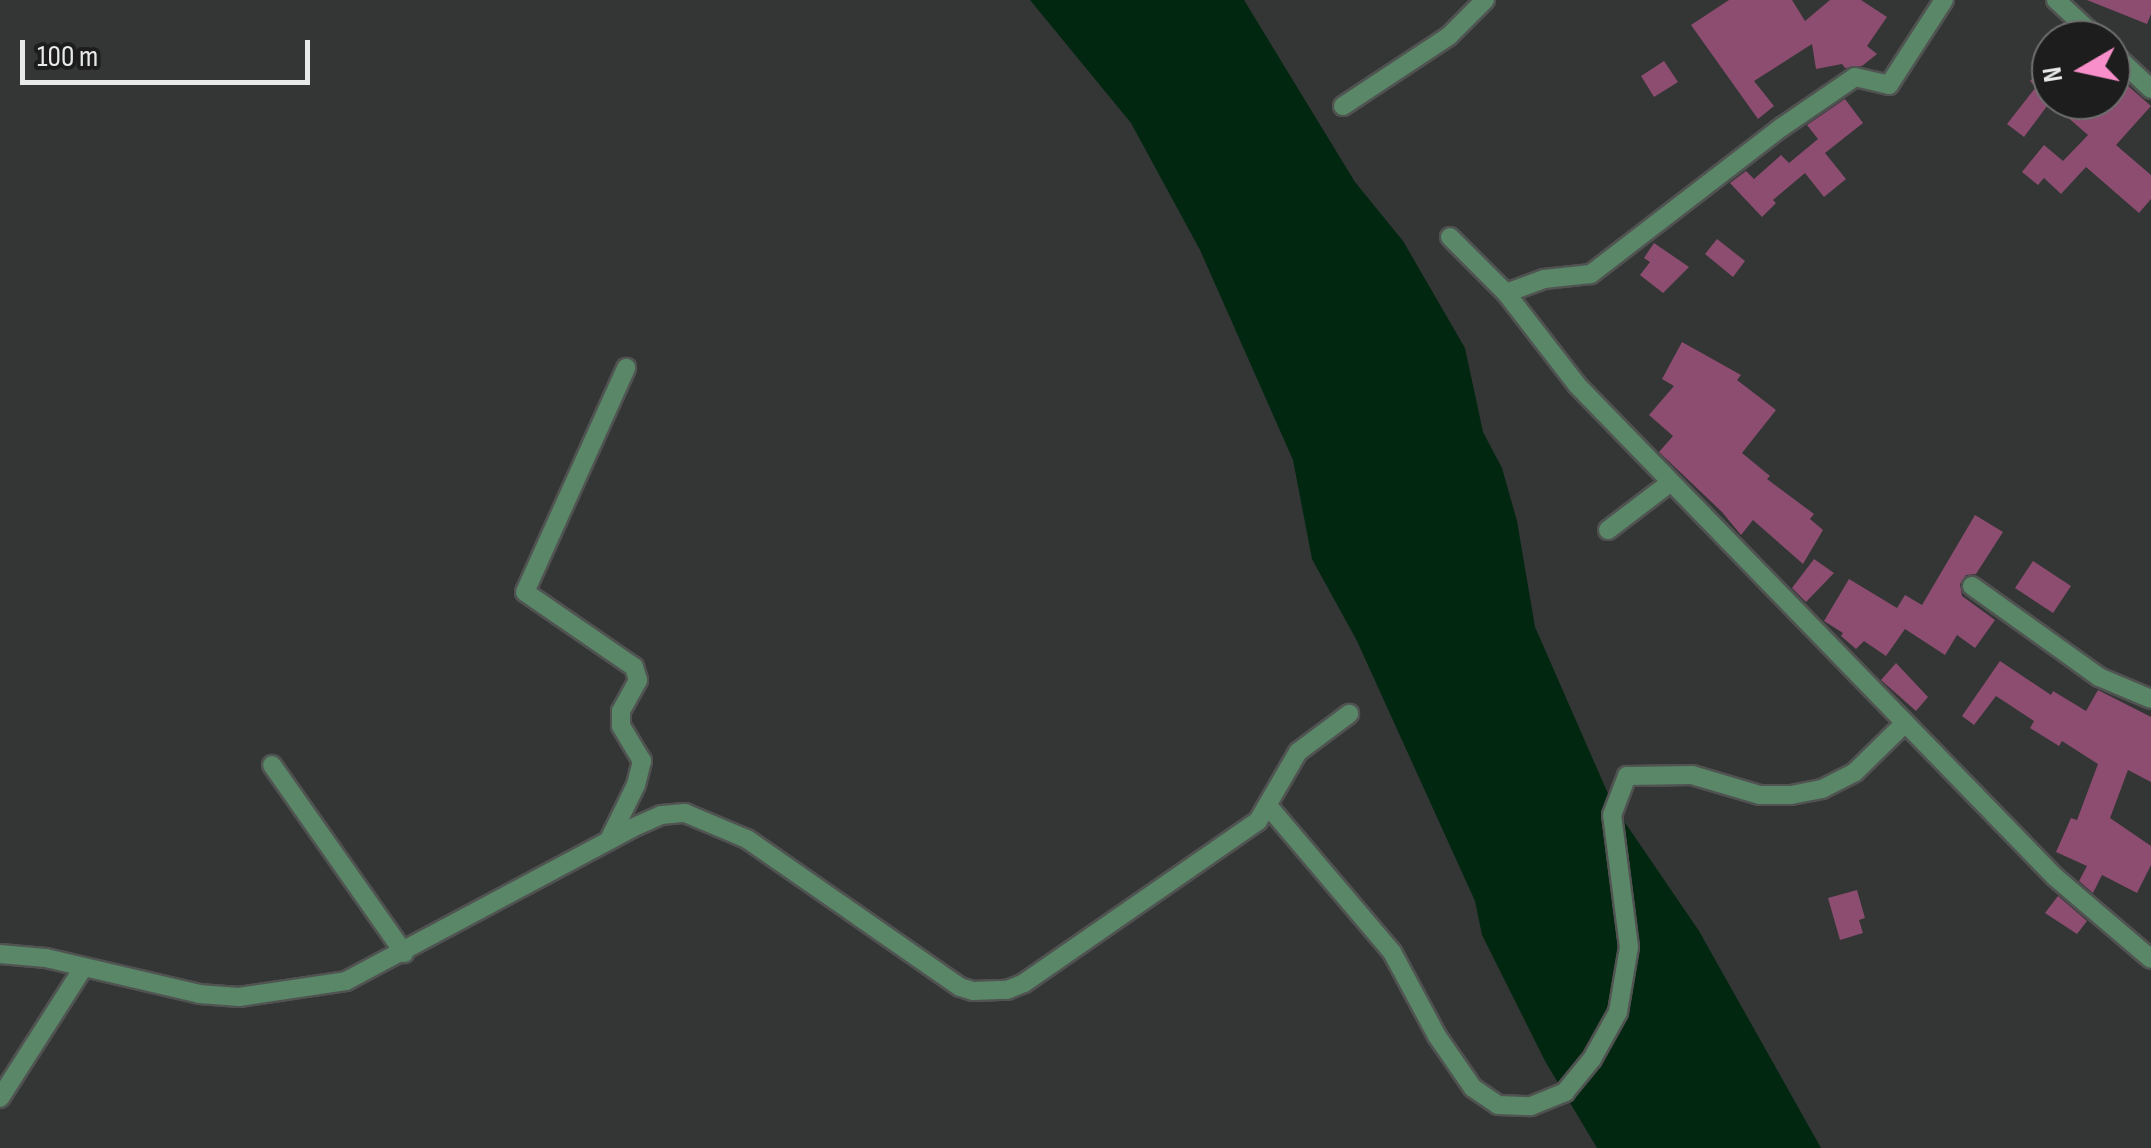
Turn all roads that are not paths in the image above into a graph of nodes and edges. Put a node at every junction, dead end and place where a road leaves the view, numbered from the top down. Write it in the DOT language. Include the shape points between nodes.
graph roads {
  1 [pos="1485,0"];
  2 [pos="1944,0"];
  3 [pos="2056,0"];
  4 [pos="2078,20"];
  5 [pos="2131,70"];
  6 [pos="2151,89"];
  7 [pos="1342,106"];
  8 [pos="1450,237"];
  9 [pos="1506,293"];
  10 [pos="626,368"];
  11 [pos="1672,482"];
  12 [pos="1608,530"];
  13 [pos="1972,586"];
  14 [pos="2151,699"];
  15 [pos="1349,714"];
  16 [pos="1905,723"];
  17 [pos="272,764"];
  18 [pos="1269,807"];
  19 [pos="609,841"];
  20 [pos="404,952"];
  21 [pos="0,954"];
  22 [pos="2151,959"];
  23 [pos="83,968"];
  24 [pos="0,1098"];
  1 -- 7 [label="street" via="1449,36"];
  2 -- 9 [label="street" via="1889,85 1855,77 1591,274"];
  3 -- 4 [label="street"];
  5 -- 6 [label="street"];
  8 -- 9 [label="street"];
  9 -- 11 [label="street" via="1577,385"];
  10 -- 19 [label="street" via="524,592 634,667 638,680 621,711 621,726 642,762"];
  11 -- 12 [label="street"];
  11 -- 16 [label="street"];
  13 -- 14 [label="street" via="2099,677"];
  15 -- 18 [label="street" via="1298,752"];
  16 -- 18 [label="street" via="1854,772 1792,795 1760,795 1692,775 1628,776 1612,816 1629,948 1618,1012 1565,1092 1530,1106 1498,1105 1473,1088 1392,952"];
  16 -- 22 [label="street" via="2055,878"];
  17 -- 20 [label="street"];
  18 -- 19 [label="street" via="1242,834 1024,983 989,992 960,986 709,820 662,815"];
  19 -- 20 [label="street"];
  20 -- 23 [label="street" via="346,982 240,997"];
  21 -- 23 [label="street"];
  23 -- 24 [label="street"];
}
